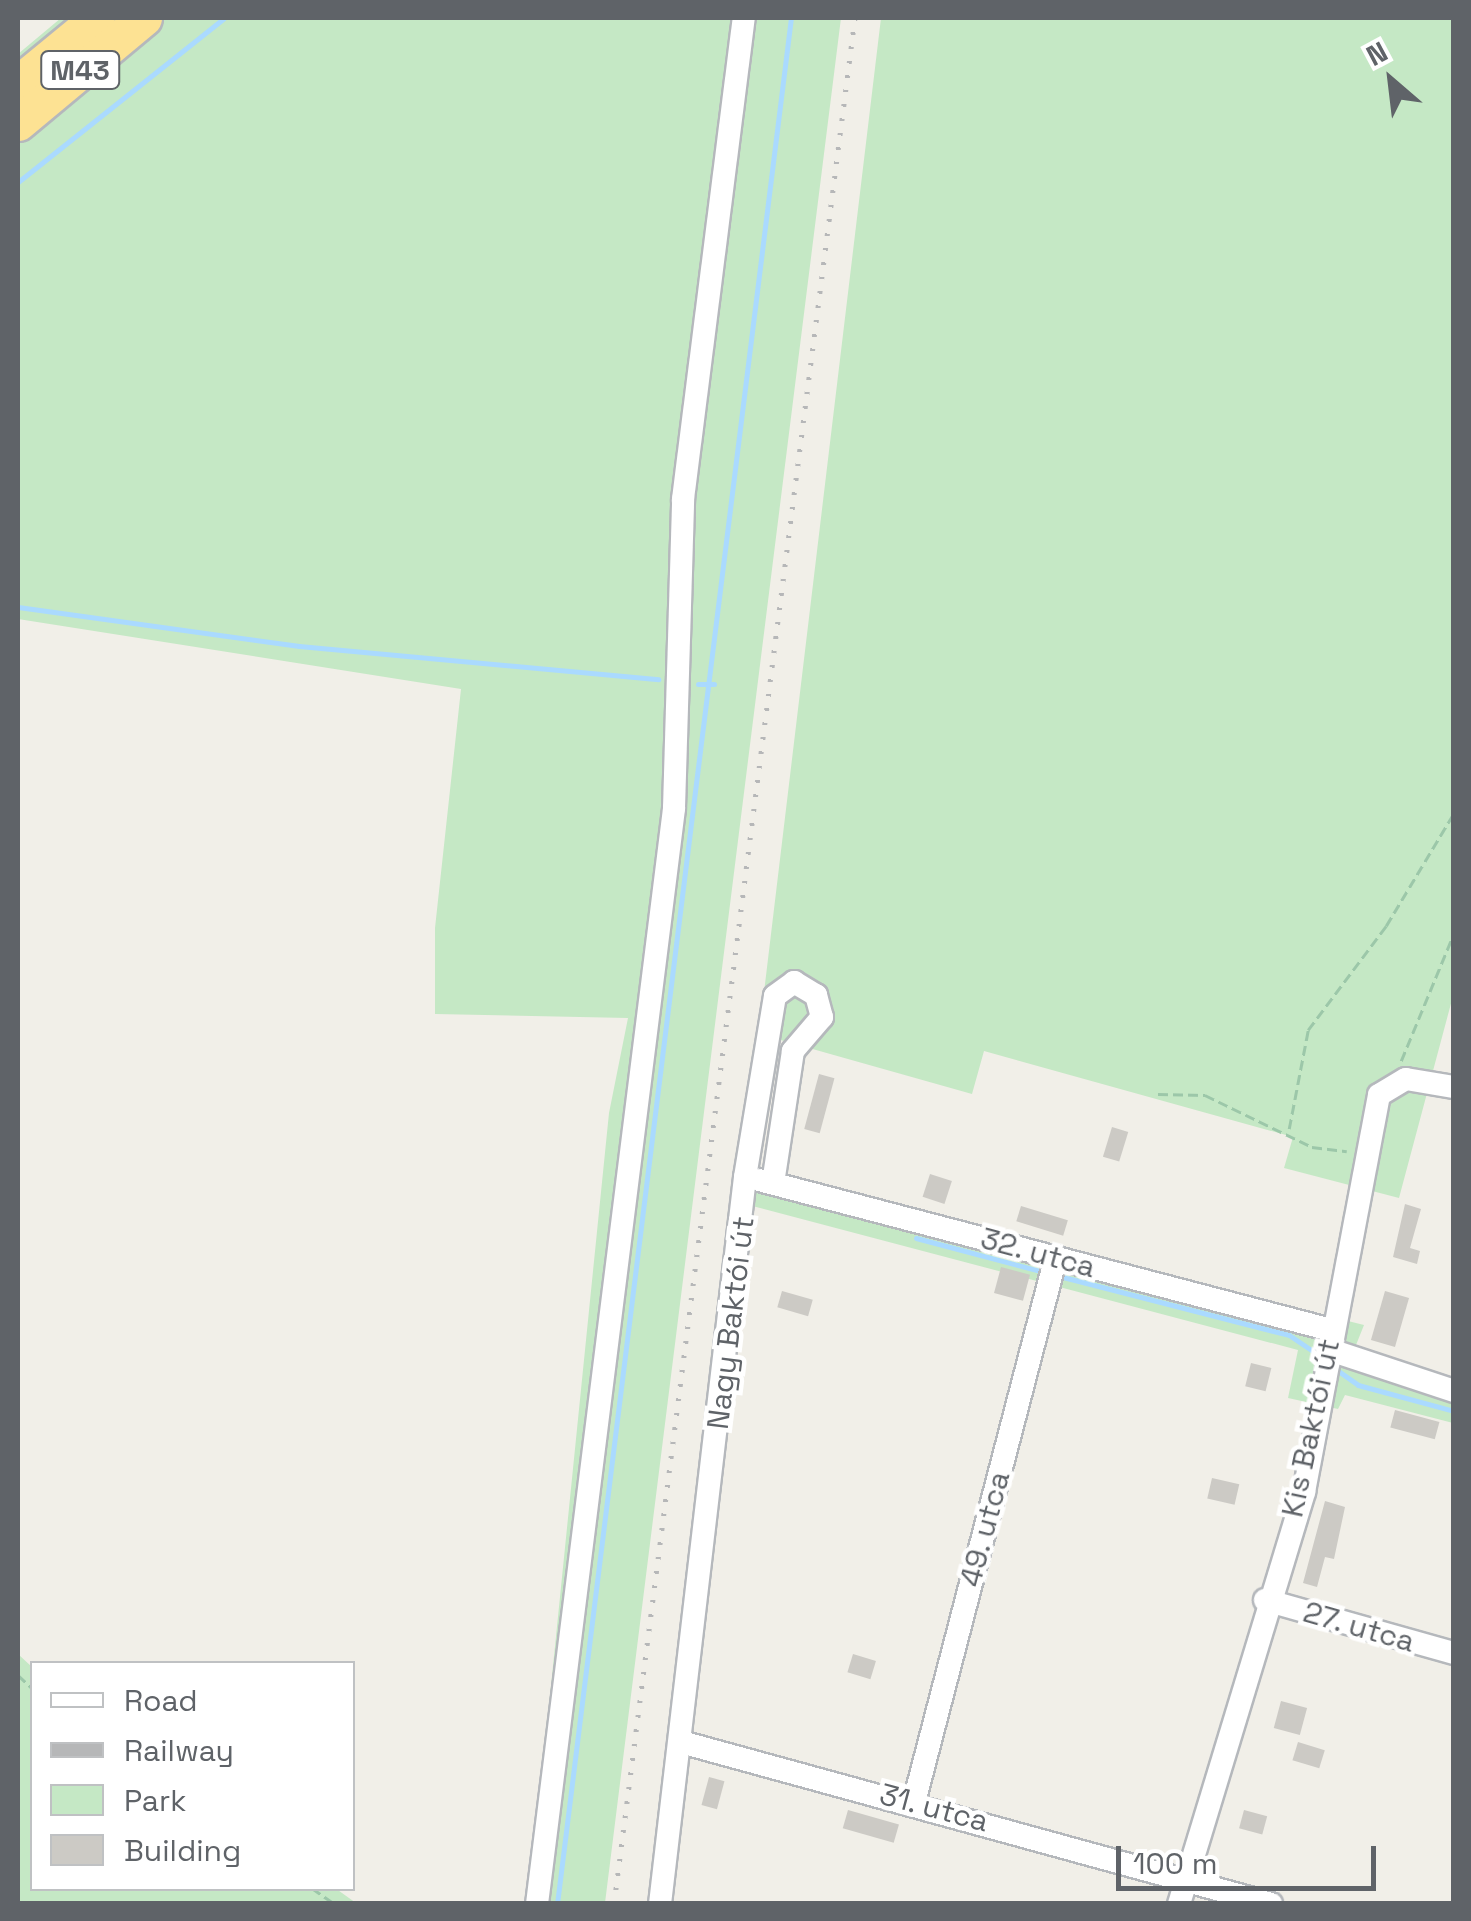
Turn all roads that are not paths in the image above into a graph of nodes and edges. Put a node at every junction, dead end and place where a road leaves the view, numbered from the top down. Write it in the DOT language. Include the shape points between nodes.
graph roads {
  1 [pos="97,18"];
  2 [pos="144,18"];
  3 [pos="744,18"];
  4 [pos="18,83"];
  5 [pos="18,123"];
  6 [pos="1454,1086"];
  7 [pos="746,1176"];
  8 [pos="773,1184"];
  9 [pos="1056,1257"];
  10 [pos="1329,1339"];
  11 [pos="1454,1391"];
  12 [pos="1265,1600"];
  13 [pos="1454,1653"];
  14 [pos="681,1742"];
  15 [pos="914,1802"];
  16 [pos="1184,1880"];
  17 [pos="536,1904"];
  18 [pos="660,1904"];
  19 [pos="1178,1904"];
  20 [pos="1271,1904"];
  1 -- 4 [label="highway, M43"];
  2 -- 5 [label="highway, M43"];
  3 -- 17 [label="street" via="682,500 674,808"];
  6 -- 10 [label="street, Kis Baktói út" via="1400,1080 1379,1095 1363,1212"];
  7 -- 8 [label="street, 32. utca"];
  7 -- 8 [label="street, Nagy Baktói út" via="773,1005 779,987 794,982 816,995 822,1018 793,1052"];
  7 -- 14 [label="street, Nagy Baktói út"];
  8 -- 9 [label="street, 32. utca"];
  9 -- 10 [label="street, 32. utca"];
  9 -- 15 [label="street, 49. utca"];
  10 -- 11 [label="street, 32. utca"];
  10 -- 12 [label="street, Kis Baktói út" via="1304,1492"];
  12 -- 13 [label="street, 27. utca"];
  12 -- 16 [label="street, Kis Baktói út"];
  14 -- 15 [label="street, 31. utca"];
  14 -- 18 [label="street, Nagy Baktói út"];
  15 -- 16 [label="street, 31. utca"];
  16 -- 19 [label="street, Kis Baktói út"];
  16 -- 20 [label="street, 31. utca"];
}
